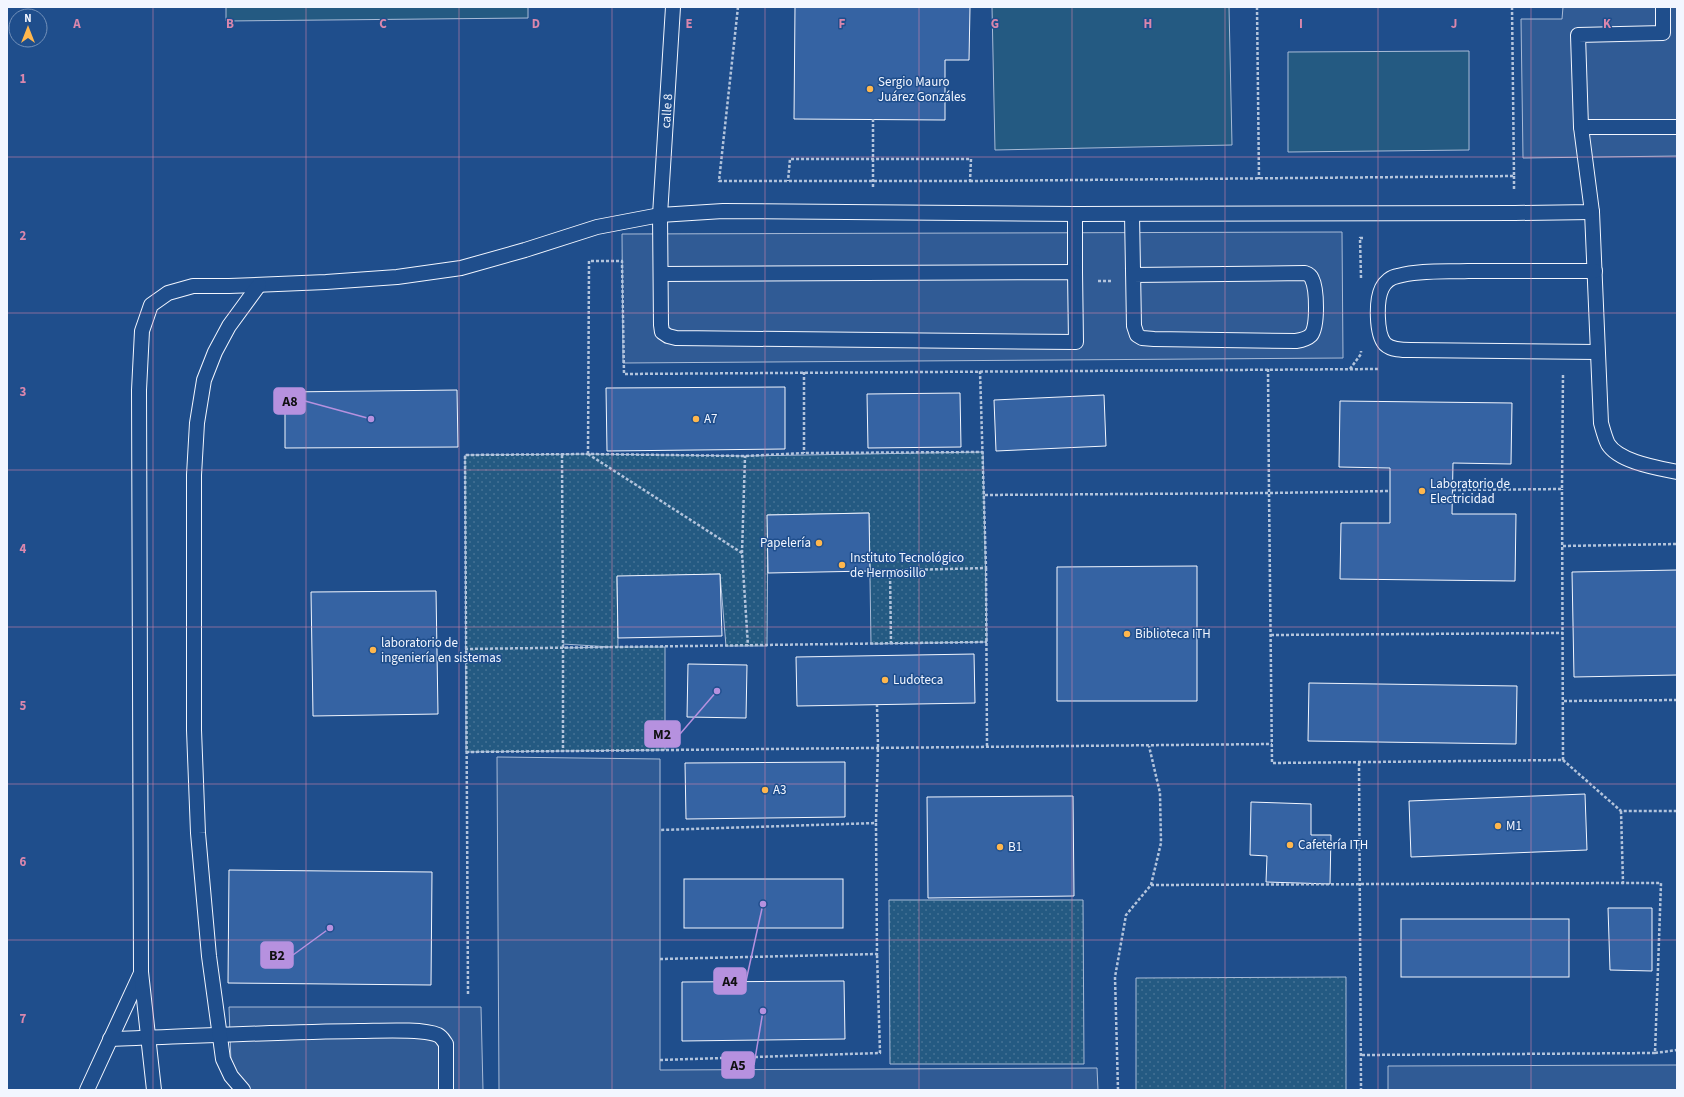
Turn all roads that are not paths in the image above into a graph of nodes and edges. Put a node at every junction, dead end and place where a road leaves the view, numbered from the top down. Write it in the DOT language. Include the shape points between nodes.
graph roads {
  1 [pos="673,7"];
  2 [pos="1663,7"];
  3 [pos="1581,127"];
  4 [pos="1677,127"];
  5 [pos="1592,212"];
  6 [pos="1075,214"];
  7 [pos="1132,214"];
  8 [pos="660,215"];
  9 [pos="1595,271"];
  10 [pos="661,274"];
  11 [pos="1076,277"];
  12 [pos="1133,278"];
  13 [pos="259,285"];
  14 [pos="1597,352"];
  15 [pos="1677,472"];
  16 [pos="141,972"];
  17 [pos="220,1036"];
  18 [pos="148,1038"];
  19 [pos="110,1040"];
  20 [pos="87,1090"];
  21 [pos="154,1090"];
  22 [pos="243,1090"];
  23 [pos="446,1090"];
  1 -- 8 [label="lane, calle 8"];
  2 -- 3 [label="lane" via="1663,33 1578,35"];
  3 -- 4 [label="lane"];
  3 -- 5 [label="lane"];
  5 -- 7 [label="lane"];
  5 -- 9 [label="lane"];
  6 -- 7 [label="lane"];
  6 -- 8 [label="lane" via="723,211"];
  6 -- 11 [label="lane"];
  7 -- 12 [label="lane"];
  8 -- 10 [label="lane, calle 8"];
  8 -- 13 [label="lane" via="597,227 461,268 397,277"];
  9 -- 14 [label="lane"];
  9 -- 14 [label="lane" via="1442,272 1396,276 1386,282 1382,289 1378,326 1386,345 1396,349"];
  10 -- 11 [label="lane"];
  10 -- 11 [label="lane, calle 8" via="662,332 676,338 1076,342"];
  12 -- 12 [label="lane" via="1134,326 1137,335 1142,338 1296,341 1305,339 1315,328 1316,297 1312,279 1305,273"];
  13 -- 16 [label="lane" via="194,286 168,293 151,305 142,331 139,390"];
  13 -- 17 [label="lane" via="240,309 215,352 204,380 194,475 194,730 198,817 204,914"];
  14 -- 15 [label="lane" via="1601,423 1609,445 1632,460"];
  16 -- 18 [label="lane"];
  16 -- 19 [label="lane"];
  17 -- 18 [label="lane"];
  17 -- 22 [label="lane" via="223,1059 231,1076"];
  17 -- 23 [label="lane" via="387,1031 438,1035 446,1044"];
  18 -- 19 [label="lane"];
  18 -- 21 [label="lane"];
  19 -- 20 [label="lane"];
}
